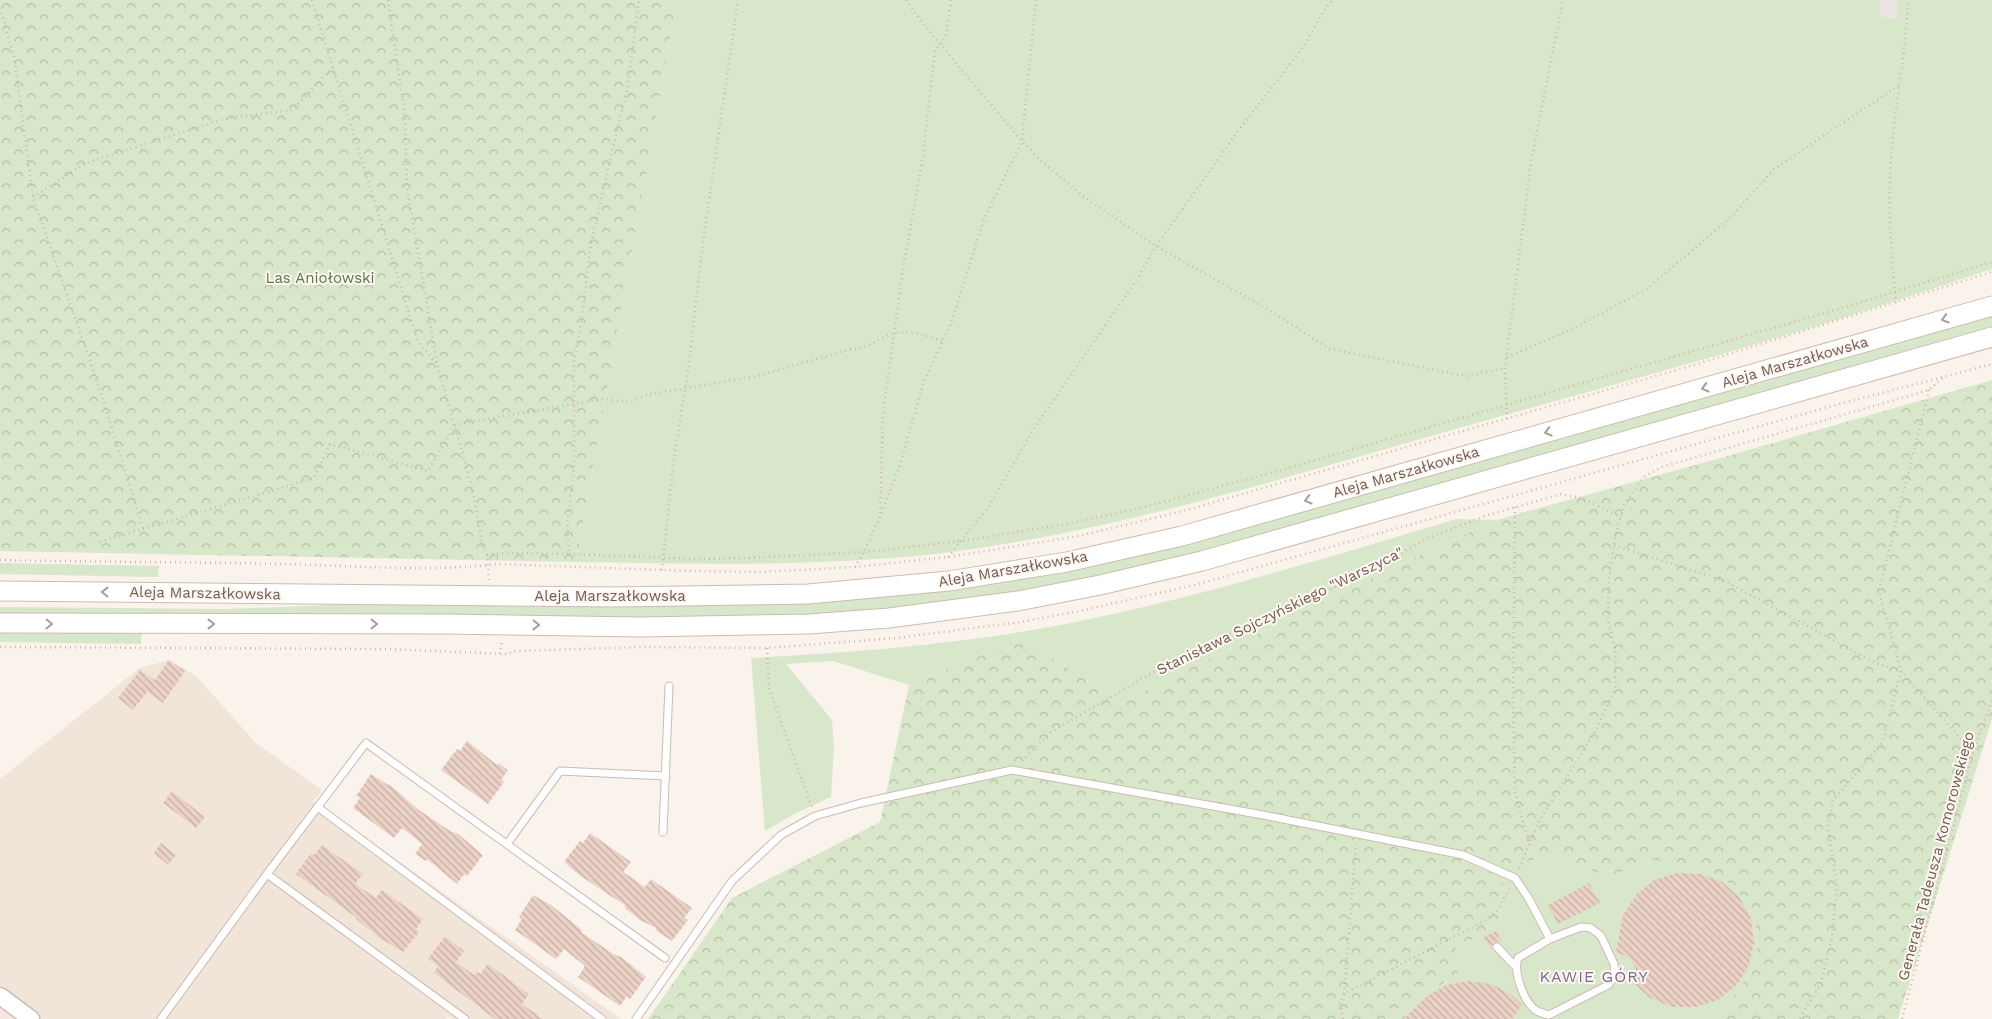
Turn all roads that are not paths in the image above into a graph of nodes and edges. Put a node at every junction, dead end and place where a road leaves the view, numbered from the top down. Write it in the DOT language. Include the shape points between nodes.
graph roads {
  1 [pos="1992,306"];
  2 [pos="1992,337"];
  3 [pos="0,591"];
  4 [pos="0,623"];
  5 [pos="670,686"];
  6 [pos="666,776"];
  7 [pos="318,808"];
  8 [pos="663,832"];
  9 [pos="507,844"];
  10 [pos="267,874"];
  11 [pos="1550,939"];
  12 [pos="1497,947"];
  13 [pos="665,958"];
  14 [pos="1515,966"];
  15 [pos="0,996"];
  16 [pos="31,1019"];
  17 [pos="161,1019"];
  18 [pos="465,1019"];
  19 [pos="602,1019"];
  20 [pos="636,1019"];
  1 -- 3 [label="main road, Aleja Marszałkowska, one-way" via="1182,536 1067,562 949,581 808,594 616,597"];
  4 -- 2 [label="main road, Aleja Marszałkowska, one-way" via="641,627 810,624 889,618 1018,601 1202,561"];
  5 -- 6 [label="lane"];
  6 -- 8 [label="lane"];
  6 -- 9 [label="lane" via="560,771"];
  7 -- 9 [label="lane" via="366,743"];
  7 -- 10 [label="lane"];
  7 -- 19 [label="lane"];
  9 -- 13 [label="lane"];
  10 -- 17 [label="lane"];
  10 -- 18 [label="lane"];
  11 -- 14 [label="lane" via="1518,958"];
  11 -- 14 [label="lane" via="1581,927 1591,928 1601,936 1614,964 1615,976 1608,986 1549,1015 1530,1005 1516,976"];
  11 -- 20 [label="lane" via="1515,878 1463,855 1012,770 815,816 782,835 732,880"];
  12 -- 14 [label="lane"];
  15 -- 16 [label="street"];
}
